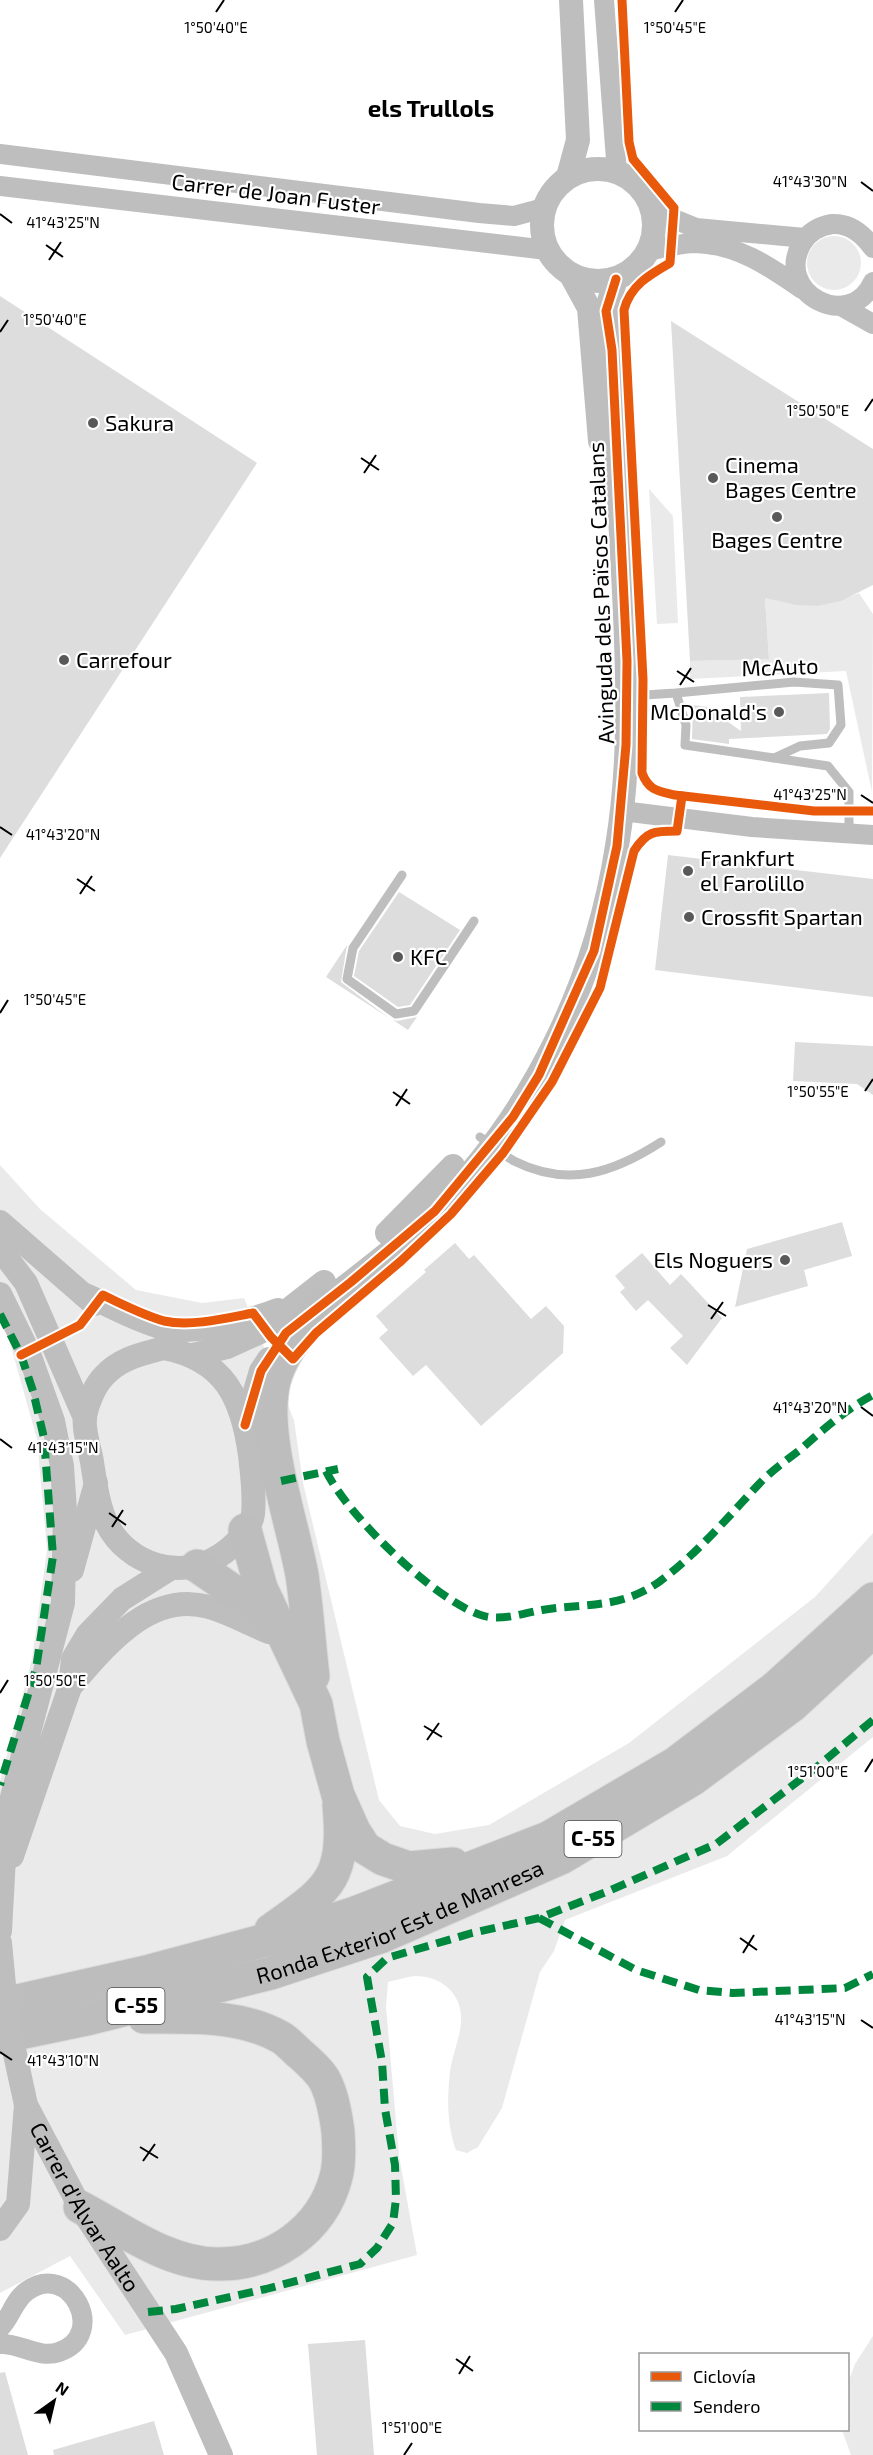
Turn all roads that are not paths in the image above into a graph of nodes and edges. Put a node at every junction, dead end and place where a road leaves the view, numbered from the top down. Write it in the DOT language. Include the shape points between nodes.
graph roads {
  1 [pos="571,0"];
  2 [pos="604,0"];
  3 [pos="578,140"];
  4 [pos="0,154"];
  5 [pos="608,171"];
  6 [pos="568,177"];
  7 [pos="0,186"];
  8 [pos="544,208"];
  9 [pos="652,210"];
  10 [pos="873,220"];
  11 [pos="849,226"];
  12 [pos="805,238"];
  13 [pos="873,248"];
  14 [pos="547,250"];
  15 [pos="648,251"];
  16 [pos="571,275"];
  17 [pos="616,279"];
  18 [pos="873,282"];
  19 [pos="802,289"];
  20 [pos="841,306"];
  21 [pos="873,324"];
  22 [pos="675,693"];
  23 [pos="620,697"];
  24 [pos="774,758"];
  25 [pos="622,812"];
  26 [pos="849,833"];
  27 [pos="873,835"];
  28 [pos="402,875"];
  29 [pos="474,921"];
  30 [pos="486,1141"];
  31 [pos="661,1142"];
  32 [pos="0,1222"];
  33 [pos="0,1249"];
  34 [pos="0,1294"];
  35 [pos="83,1294"];
  36 [pos="311,1302"];
  37 [pos="164,1348"];
  38 [pos="193,1355"];
  39 [pos="85,1419"];
  40 [pos="245,1425"];
  41 [pos="96,1483"];
  42 [pos="245,1530"];
  43 [pos="184,1567"];
  44 [pos="873,1599"];
  45 [pos="63,1603"];
  46 [pos="873,1632"];
  47 [pos="286,1639"];
  48 [pos="70,1687"];
  49 [pos="316,1704"];
  50 [pos="338,1795"];
  51 [pos="494,1860"];
  52 [pos="3,1885"];
  53 [pos="0,1931"];
  54 [pos="0,1944"];
  55 [pos="251,1944"];
  56 [pos="0,2005"];
  57 [pos="91,2018"];
  58 [pos="0,2037"];
  59 [pos="26,2105"];
  60 [pos="80,2207"];
  61 [pos="0,2229"];
  62 [pos="0,2328"];
  63 [pos="0,2344"];
  64 [pos="220,2455"];
  1 -- 3 [label="street"];
  2 -- 5 [label="street"];
  3 -- 5 [label="street" via="587,155"];
  3 -- 6 [label="street"];
  4 -- 8 [label="street, Carrer de Joan Fuster" via="479,213 514,216"];
  5 -- 6 [label="street" via="580,172"];
  5 -- 9 [label="street" via="639,187"];
  6 -- 8 [label="street" via="553,190"];
  7 -- 14 [label="street, Carrer de Joan Fuster"];
  8 -- 14 [label="street" via="542,234"];
  9 -- 12 [label="street" via="696,228"];
  9 -- 15 [label="street" via="654,231"];
  10 -- 11 [label="street"];
  11 -- 12 [label="street" via="828,225"];
  11 -- 13 [label="street" via="862,233"];
  12 -- 19 [label="street" via="796,253 795,270"];
  14 -- 16 [label="street"];
  15 -- 17 [label="street" via="635,268"];
  15 -- 19 [label="street" via="693,243 725,246 766,264"];
  16 -- 17 [label="street" via="593,282"];
  16 -- 23 [label="street, Avinguda dels Països Catalans" via="589,308"];
  17 -- 23 [label="street, Avinguda dels Països Catalans" via="606,311 612,350"];
  18 -- 20 [label="street" via="863,296"];
  19 -- 20 [label="street" via="823,304"];
  20 -- 21 [label="street"];
  22 -- 23 [label="lane, McAuto"];
  22 -- 24 [label="lane" via="686,725 685,745"];
  22 -- 24 [label="lane, McAuto" via="794,682 838,685 841,725 829,743 800,746"];
  23 -- 25 [label="street, Avinguda dels Països Catalans"];
  23 -- 30 [label="street, Avinguda dels Països Catalans" via="591,907 579,946 539,1040"];
  24 -- 26 [label="lane" via="828,766 849,792"];
  25 -- 26 [label="street"];
  25 -- 30 [label="street, Avinguda dels Països Catalans" via="607,898 588,967 539,1075 513,1117"];
  26 -- 27 [label="street"];
  28 -- 29 [label="lane" via="353,948 347,979 396,1014 414,1011"];
  30 -- 31 [label="lane" via="520,1164 578,1176 616,1168"];
  30 -- 36 [label="street, Avinguda dels Països Catalans" via="435,1211"];
  32 -- 35 [label="street"];
  33 -- 39 [label="street" via="26,1283"];
  34 -- 45 [label="street" via="28,1351 53,1421 65,1511"];
  35 -- 36 [label="street" via="140,1320 186,1331"];
  35 -- 37 [label="street" via="110,1316"];
  36 -- 38 [label="street" via="227,1347"];
  36 -- 40 [label="street, Avinguda dels Països Catalans" via="261,1371"];
  36 -- 49 [label="highway" via="274,1381 270,1414 302,1576"];
  37 -- 38 [label="street"];
  37 -- 39 [label="street" via="126,1358 103,1376"];
  38 -- 40 [label="street" via="230,1386"];
  39 -- 41 [label="street"];
  40 -- 42 [label="street" via="253,1480 253,1516"];
  41 -- 43 [label="street" via="107,1523 126,1548 148,1563"];
  41 -- 45 [label="street"];
  42 -- 43 [label="street" via="212,1561"];
  42 -- 47 [label="highway" via="261,1588"];
  43 -- 47 [label="highway" via="232,1590"];
  43 -- 48 [label="street" via="122,1599 88,1634 73,1659"];
  44 -- 51 [label="highway, Ronda Exterior Est de Manresa / C-55" via="776,1687 676,1763 548,1838"];
  45 -- 52 [label="street" via="6,1820"];
  46 -- 57 [label="highway, Ronda Exterior Est de Manresa / C-55" via="793,1705 693,1779 561,1858 383,1936 271,1973"];
  47 -- 48 [label="street" via="208,1607 182,1604 152,1612 126,1628"];
  47 -- 49 [label="highway"];
  48 -- 52 [label="street"];
  49 -- 50 [label="highway"];
  50 -- 51 [label="highway" via="365,1848 382,1859 409,1868"];
  50 -- 55 [label="highway" via="341,1828 336,1871 321,1893"];
  51 -- 55 [label="highway, Ronda Exterior Est de Manresa / C-55" via="354,1913"];
  52 -- 53 [label="street"];
  54 -- 59 [label="street, Carrer d'Alvar Aalto, bridge" via="7,2017"];
  55 -- 56 [label="highway, C-55"];
  57 -- 58 [label="highway, Ronda Exterior Est de Manresa / C-55"];
  57 -- 60 [label="highway" via="207,2017 249,2024 283,2039 326,2082 339,2150 336,2177 312,2223 293,2242 270,2255 241,2263 215,2265 182,2260"];
  59 -- 60 [label="street, Carrer d'Alvar Aalto"];
  59 -- 61 [label="street" via="18,2204"];
  60 -- 64 [label="street, Carrer d'Alvar Aalto" via="176,2353"];
  62 -- 63 [label="street" via="20,2297 38,2285 65,2289 81,2310 78,2336 62,2351 40,2353"];
}
